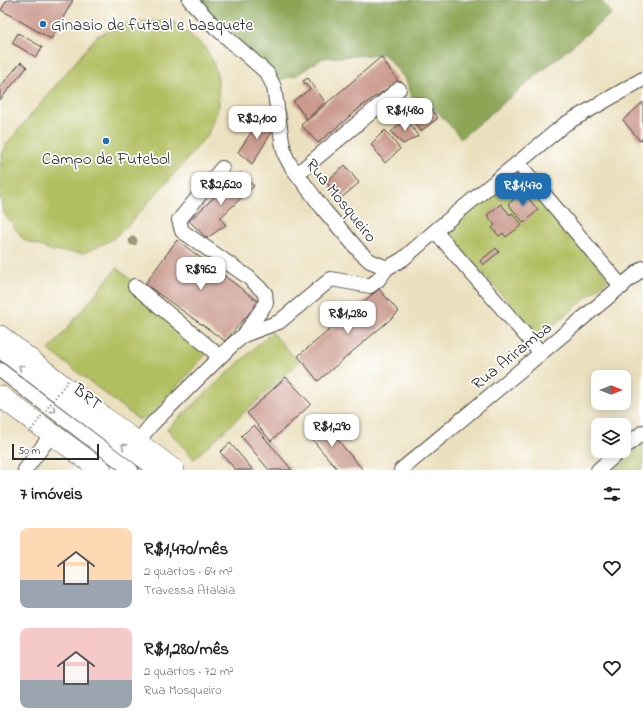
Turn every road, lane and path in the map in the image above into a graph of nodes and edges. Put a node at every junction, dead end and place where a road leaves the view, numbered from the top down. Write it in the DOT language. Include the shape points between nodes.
graph roads {
  1 [pos="190,0"];
  2 [pos="643,79"];
  3 [pos="399,89"];
  4 [pos="518,163"];
  5 [pos="222,168"];
  6 [pos="297,174"];
  7 [pos="435,231"];
  8 [pos="387,268"];
  9 [pos="643,268"];
  10 [pos="135,286"];
  11 [pos="622,287"];
  12 [pos="244,335"];
  13 [pos="0,336"];
  14 [pos="0,350"];
  15 [pos="541,353"];
  16 [pos="218,357"];
  17 [pos="0,370"];
  18 [pos="69,379"];
  19 [pos="0,396"];
  20 [pos="643,432"];
  21 [pos="29,433"];
  22 [pos="52,434"];
  23 [pos="137,442"];
  24 [pos="631,442"];
  25 [pos="612,458"];
  26 [pos="26,470"];
  27 [pos="101,470"];
  28 [pos="131,470"];
  29 [pos="155,470"];
  30 [pos="174,470"];
  31 [pos="402,470"];
  32 [pos="598,470"];
  1 -- 6 [label="street, Rua Mosqueiro" via="216,28 267,73 274,87 285,155"];
  2 -- 4 [label="street" via="565,124"];
  3 -- 6 [label="street"];
  4 -- 7 [label="street"];
  4 -- 11 [label="street"];
  5 -- 12 [label="street" via="179,220 182,231 248,277 265,293 266,303"];
  6 -- 8 [label="street, Rua Mosqueiro" via="360,252 370,261"];
  7 -- 8 [label="street" via="403,259"];
  7 -- 15 [label="street"];
  8 -- 12 [label="street" via="370,286 331,278 279,322"];
  9 -- 11 [label="street, Rua Ariramba"];
  10 -- 16 [label="street"];
  11 -- 15 [label="street, Rua Ariramba"];
  12 -- 16 [label="street"];
  13 -- 23 [label="highway"];
  29 -- 14 [label="street, BRT, one-way"];
  15 -- 31 [label="street, Rua Ariramba"];
  16 -- 23 [label="street"];
  17 -- 28 [label="street, one-way"];
  18 -- 21 [label="path, bridge"];
  19 -- 22 [label="highway"];
  20 -- 24 [label="street"];
  22 -- 26 [label="street"];
  22 -- 27 [label="highway"];
  23 -- 30 [label="highway"];
  25 -- 32 [label="street"];
}
